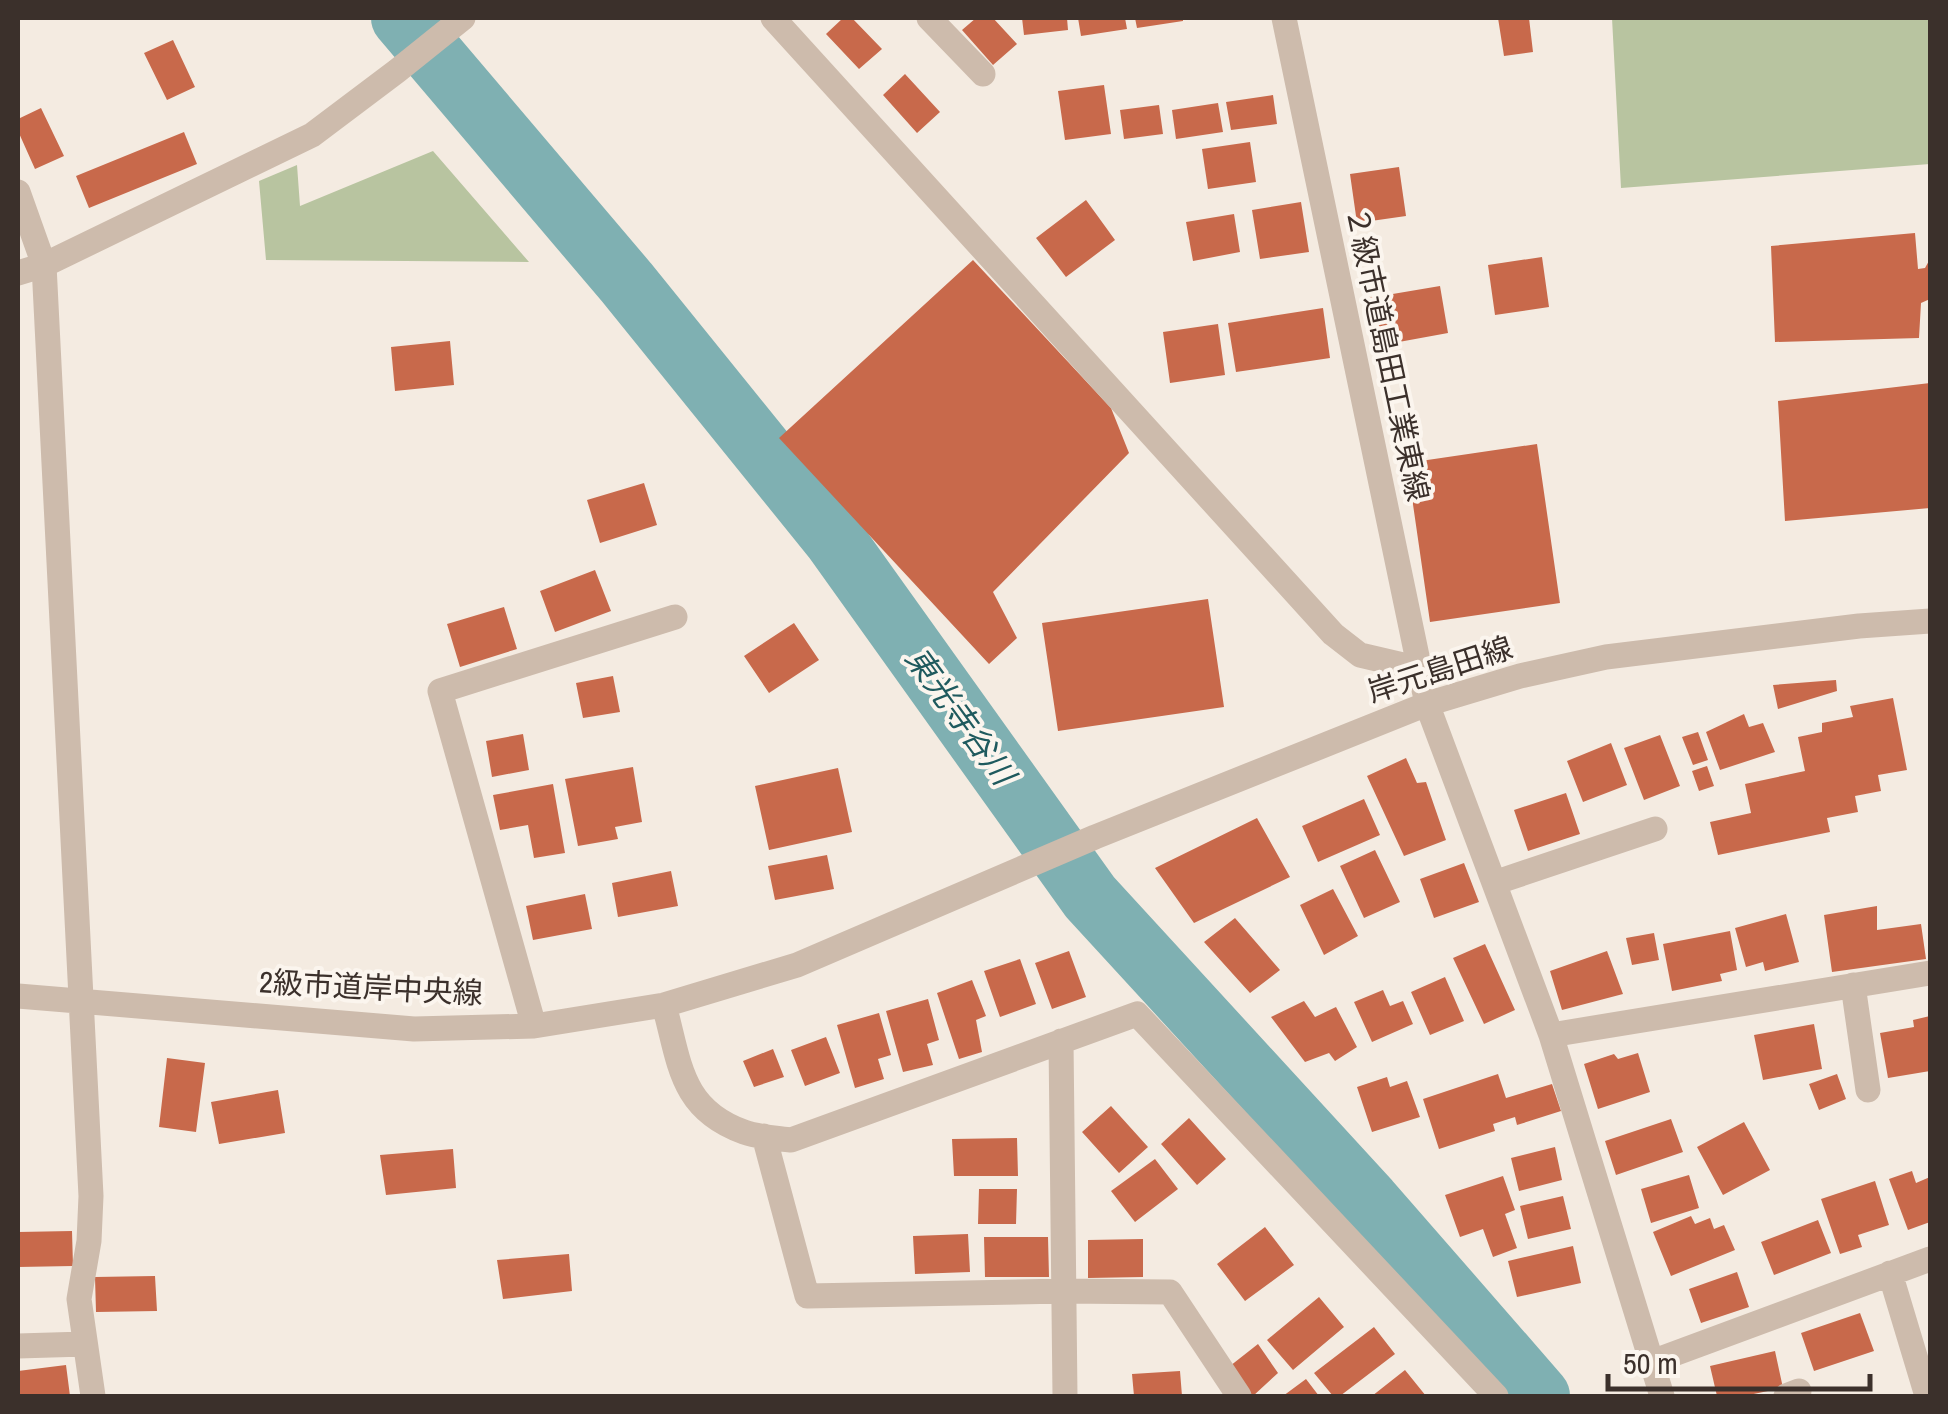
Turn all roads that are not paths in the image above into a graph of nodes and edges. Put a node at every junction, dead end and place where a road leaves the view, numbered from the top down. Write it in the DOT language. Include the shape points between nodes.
graph roads {
  1 [pos="773,18"];
  2 [pos="929,18"];
  3 [pos="1284,18"];
  4 [pos="461,19"];
  5 [pos="983,74"];
  6 [pos="18,192"];
  7 [pos="44,265"];
  8 [pos="18,273"];
  9 [pos="675,618"];
  10 [pos="1930,621"];
  11 [pos="1420,669"];
  12 [pos="1427,704"];
  13 [pos="1655,830"];
  14 [pos="996,881"];
  15 [pos="1494,883"];
  16 [pos="1930,973"];
  17 [pos="1853,985"];
  18 [pos="18,996"];
  19 [pos="80,1001"];
  20 [pos="664,1006"];
  21 [pos="534,1026"];
  22 [pos="1551,1035"];
  23 [pos="1061,1041"];
  24 [pos="1868,1090"];
  25 [pos="764,1136"];
  26 [pos="1930,1259"];
  27 [pos="1890,1273"];
  28 [pos="1064,1291"];
  29 [pos="85,1344"];
  30 [pos="18,1346"];
  31 [pos="1652,1362"];
  32 [pos="93,1396"];
  33 [pos="1065,1396"];
  34 [pos="1239,1396"];
  35 [pos="1496,1396"];
  36 [pos="1662,1396"];
  37 [pos="1926,1396"];
  1 -- 11 [label="street" via="1332,634 1360,655"];
  2 -- 5 [label="street"];
  3 -- 11 [label="street, ２級市道島田工業東線"];
  4 -- 7 [label="street" via="312,135"];
  6 -- 7 [label="street"];
  7 -- 8 [label="street"];
  7 -- 19 [label="street"];
  9 -- 21 [label="street" via="440,692"];
  10 -- 12 [label="street, 岸元島田線" via="1606,658"];
  11 -- 12 [label="street, ２級市道島田工業東線"];
  12 -- 14 [label="street, 岸元島田線"];
  12 -- 15 [label="street, ２級市道島田工業東線"];
  13 -- 15 [label="street"];
  14 -- 20 [label="street, 2級市道岸中央線" via="797,965"];
  15 -- 22 [label="street, ２級市道島田工業東線"];
  16 -- 17 [label="street"];
  17 -- 22 [label="street"];
  17 -- 24 [label="street"];
  18 -- 19 [label="street, 2級市道岸中央線"];
  19 -- 21 [label="street, 2級市道岸中央線" via="414,1029"];
  19 -- 29 [label="street" via="91,1196 78,1299"];
  20 -- 21 [label="street, 2級市道岸中央線"];
  20 -- 25 [label="street" via="686,1086 708,1115"];
  22 -- 31 [label="street, ２級市道島田工業東線"];
  23 -- 25 [label="street" via="791,1140"];
  23 -- 28 [label="street"];
  23 -- 35 [label="street" via="1136,1014"];
  25 -- 28 [label="street" via="808,1296"];
  26 -- 27 [label="street"];
  27 -- 31 [label="street"];
  27 -- 37 [label="street"];
  28 -- 33 [label="street"];
  28 -- 34 [label="street" via="1170,1292"];
  29 -- 30 [label="street"];
  29 -- 32 [label="street"];
  31 -- 36 [label="street, ２級市道島田工業東線"];
}
